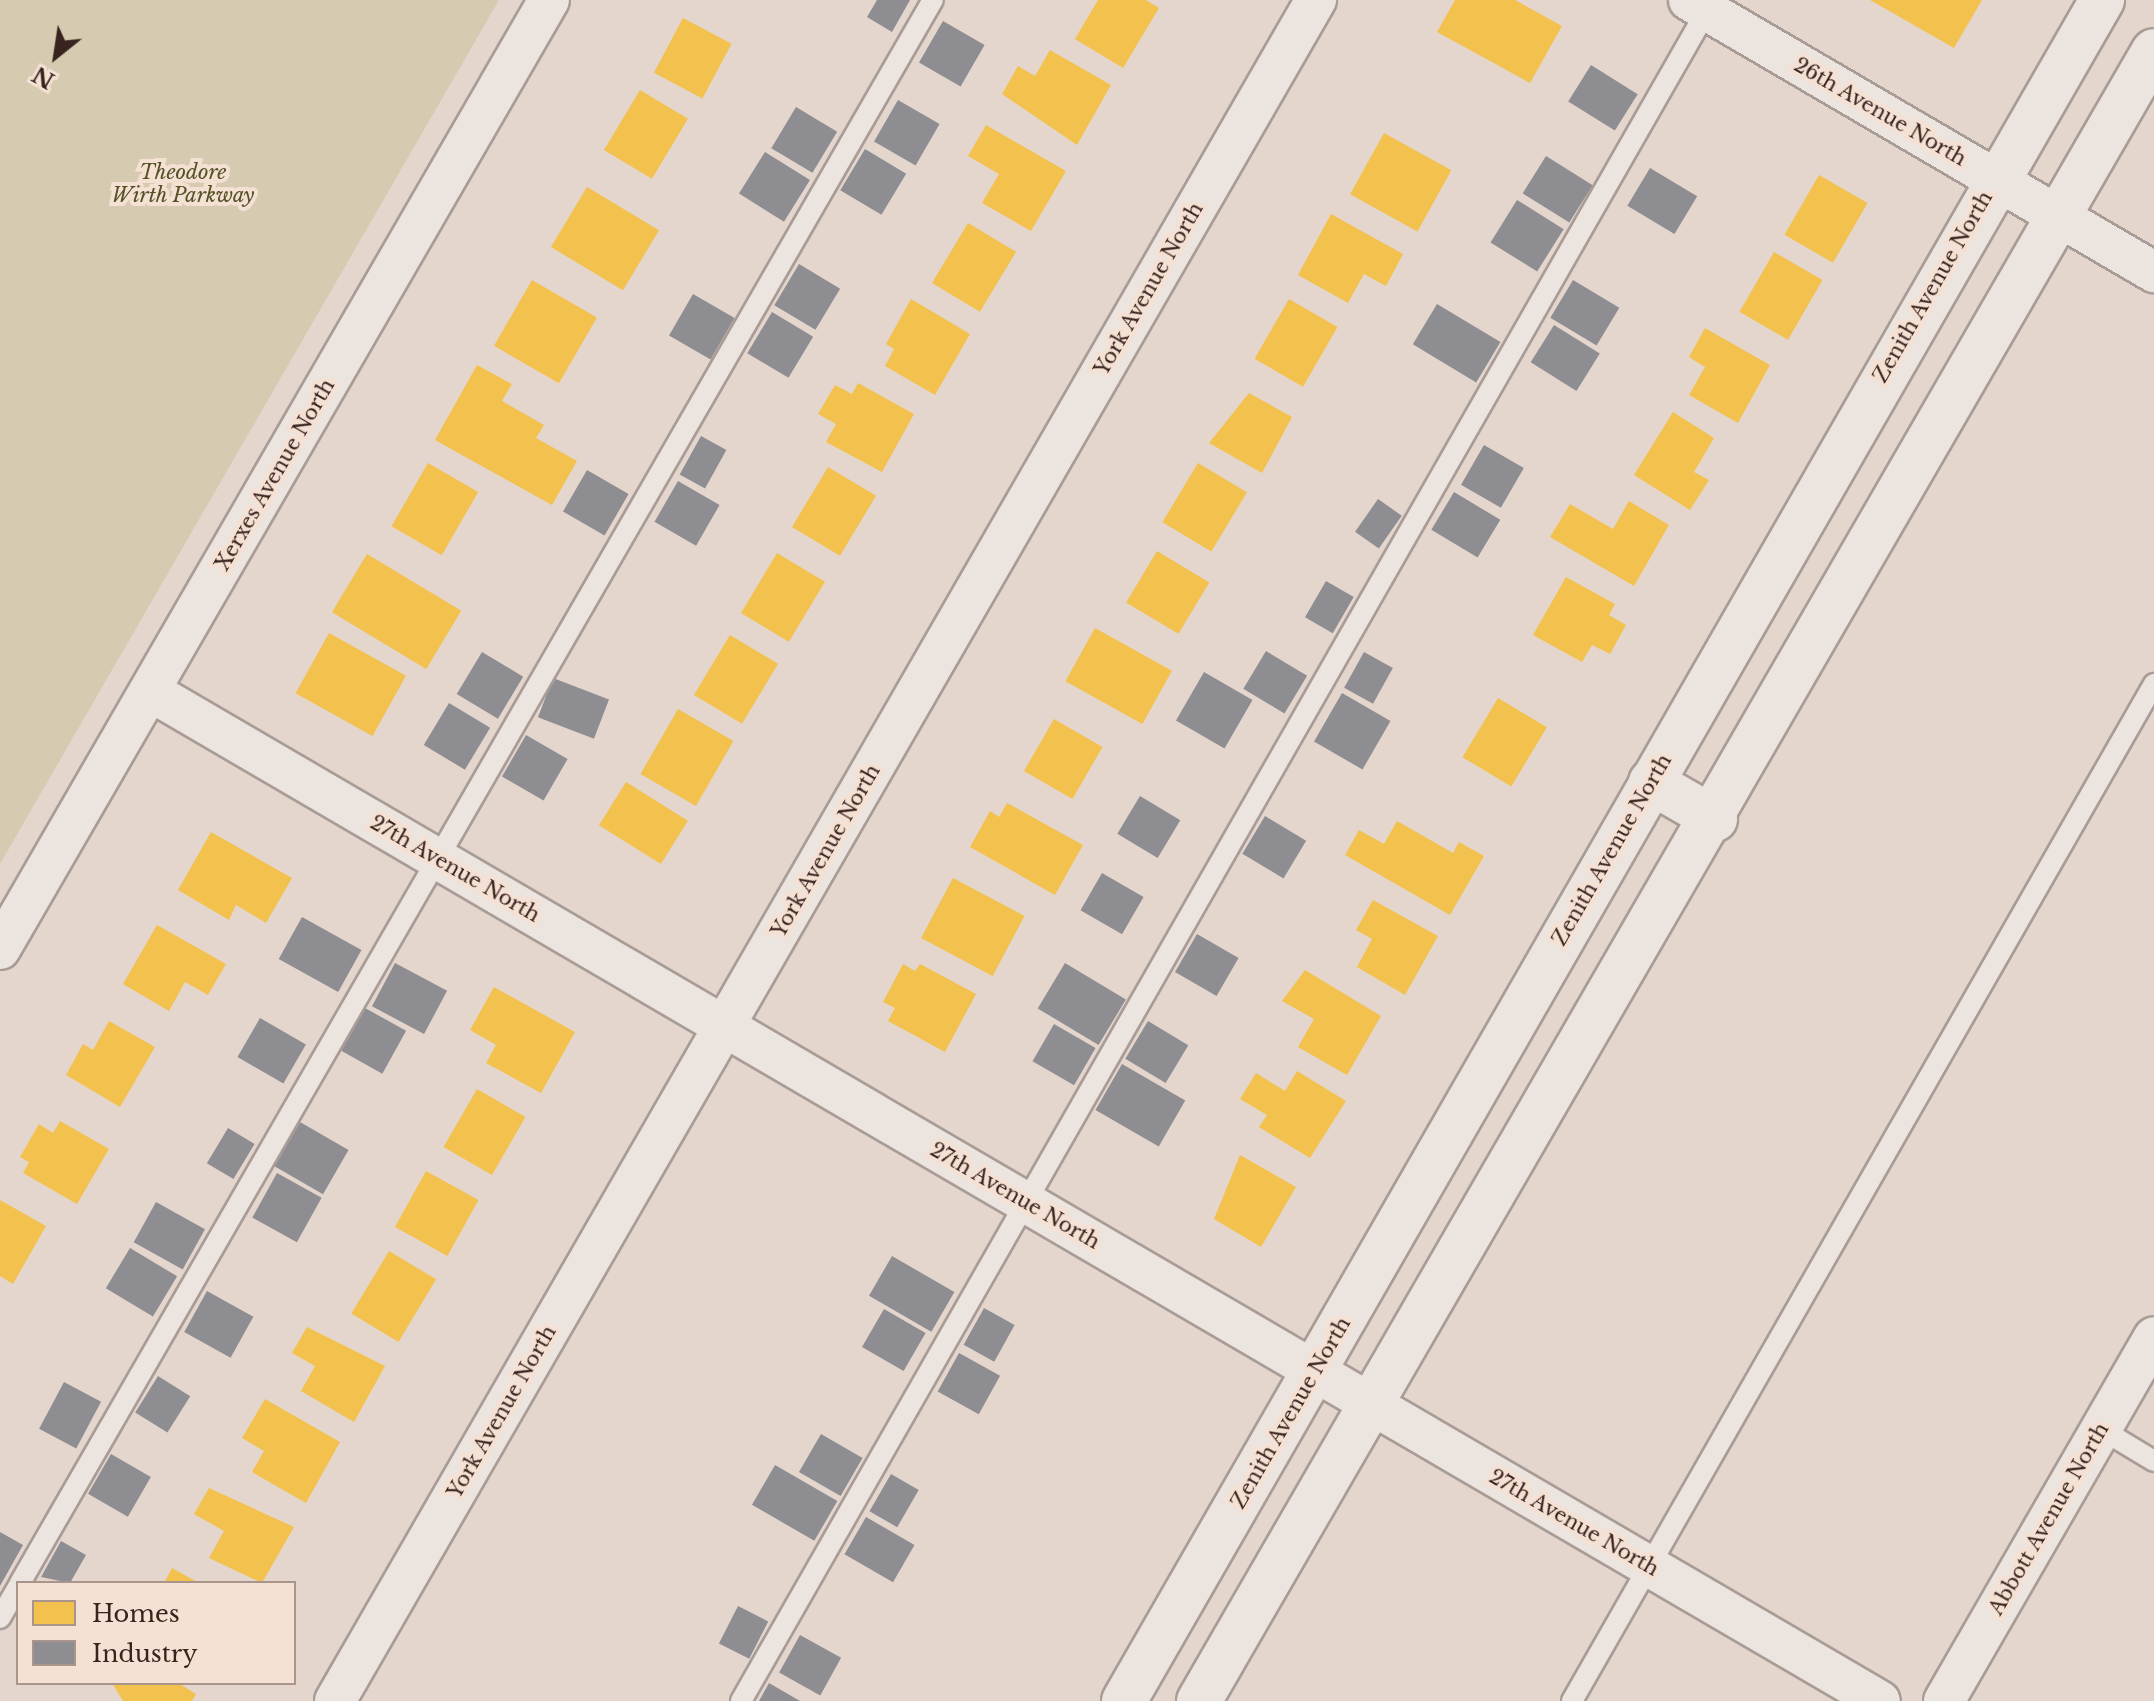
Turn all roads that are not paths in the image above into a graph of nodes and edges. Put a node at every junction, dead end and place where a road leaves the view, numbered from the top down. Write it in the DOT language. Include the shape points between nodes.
graph roads {
  1 [pos="549,0"];
  2 [pos="933,0"];
  3 [pos="1316,0"];
  4 [pos="2102,0"];
  5 [pos="1698,5"];
  6 [pos="2154,51"];
  7 [pos="1994,179"];
  8 [pos="2058,216"];
  9 [pos="2154,272"];
  10 [pos="2154,684"];
  11 [pos="150,691"];
  12 [pos="1651,782"];
  13 [pos="1715,819"];
  14 [pos="440,860"];
  15 [pos="0,949"];
  16 [pos="725,1026"];
  17 [pos="1029,1204"];
  18 [pos="2154,1337"];
  19 [pos="1315,1372"];
  20 [pos="1372,1404"];
  21 [pos="2101,1429"];
  22 [pos="2154,1461"];
  23 [pos="1649,1566"];
  24 [pos="21,1581"];
  25 [pos="16,1590"];
  26 [pos="0,1618"];
  27 [pos="335,1701"];
  28 [pos="741,1701"];
  29 [pos="1124,1701"];
  30 [pos="1199,1701"];
  31 [pos="1572,1701"];
  32 [pos="1880,1701"];
  33 [pos="1944,1701"];
  1 -- 11 [label="street, Xerxes Avenue North"];
  2 -- 14 [label="lane"];
  3 -- 16 [label="street, York Avenue North"];
  4 -- 7 [label="street, Zenith Avenue North"];
  5 -- 7 [label="street, 26th Avenue North"];
  5 -- 17 [label="lane"];
  6 -- 8 [label="street"];
  7 -- 8 [label="street, 26th Avenue North"];
  7 -- 12 [label="street, Zenith Avenue North"];
  8 -- 9 [label="street, 26th Avenue North"];
  8 -- 13 [label="street"];
  10 -- 23 [label="lane"];
  11 -- 14 [label="street, 27th Avenue North"];
  11 -- 15 [label="street, Xerxes Avenue North"];
  12 -- 13 [label="street"];
  12 -- 19 [label="street, Zenith Avenue North"];
  13 -- 20 [label="street"];
  14 -- 16 [label="street, 27th Avenue North"];
  14 -- 24 [label="lane"];
  16 -- 17 [label="street, 27th Avenue North"];
  16 -- 27 [label="street, York Avenue North"];
  17 -- 19 [label="street, 27th Avenue North"];
  17 -- 28 [label="lane"];
  18 -- 21 [label="street, Abbott Avenue North"];
  19 -- 20 [label="street, 27th Avenue North"];
  19 -- 29 [label="street, Zenith Avenue North"];
  20 -- 23 [label="street, 27th Avenue North"];
  20 -- 30 [label="street"];
  21 -- 22 [label="lane"];
  21 -- 33 [label="street, Abbott Avenue North"];
  23 -- 31 [label="lane"];
  23 -- 32 [label="street, 27th Avenue North"];
  25 -- 26 [label="lane"];
}
